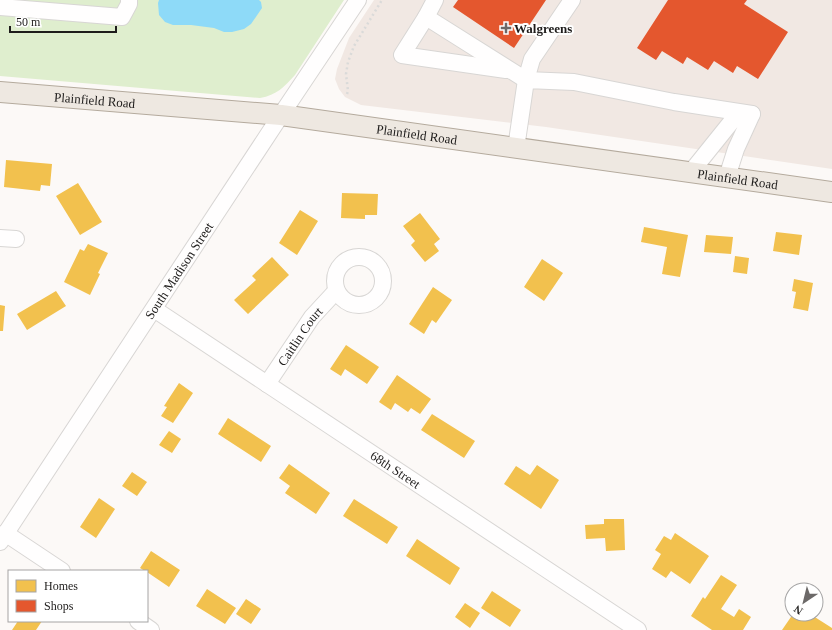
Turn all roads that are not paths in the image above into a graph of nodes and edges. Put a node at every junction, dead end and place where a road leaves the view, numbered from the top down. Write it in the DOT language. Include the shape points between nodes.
graph roads {
  1 [pos="129,0"];
  2 [pos="358,0"];
  3 [pos="435,0"];
  4 [pos="572,0"];
  5 [pos="0,7"];
  6 [pos="426,16"];
  7 [pos="512,71"];
  8 [pos="526,80"];
  9 [pos="0,92"];
  10 [pos="752,114"];
  11 [pos="281,115"];
  12 [pos="516,148"];
  13 [pos="691,172"];
  14 [pos="727,177"];
  15 [pos="832,192"];
  16 [pos="0,238"];
  17 [pos="16,239"];
  18 [pos="336,291"];
  19 [pos="154,309"];
  20 [pos="267,384"];
  21 [pos="3,538"];
  22 [pos="60,570"];
  23 [pos="139,622"];
  24 [pos="151,630"];
  25 [pos="638,630"];
  1 -- 5 [label="street" via="122,17"];
  2 -- 11 [label="street, South Madison Street"];
  3 -- 6 [label="street"];
  4 -- 8 [label="street" via="532,59"];
  6 -- 7 [label="street"];
  6 -- 7 [label="street" via="402,55"];
  7 -- 8 [label="street"];
  8 -- 10 [label="street" via="574,82"];
  8 -- 12 [label="street"];
  9 -- 11 [label="main road, Plainfield Road"];
  10 -- 13 [label="street" via="732,121"];
  10 -- 14 [label="street"];
  11 -- 12 [label="main road, Plainfield Road"];
  11 -- 19 [label="street, South Madison Street"];
  12 -- 13 [label="main road, Plainfield Road"];
  13 -- 14 [label="main road, Plainfield Road"];
  14 -- 15 [label="main road, Plainfield Road"];
  16 -- 17 [label="street"];
  18 -- 20 [label="street, Caitlin Court" via="312,317"];
  19 -- 20 [label="street, 68th Street"];
  19 -- 21 [label="street, South Madison Street"];
  20 -- 25 [label="street, 68th Street"];
  21 -- 22 [label="street"];
  23 -- 24 [label="street"];
}
